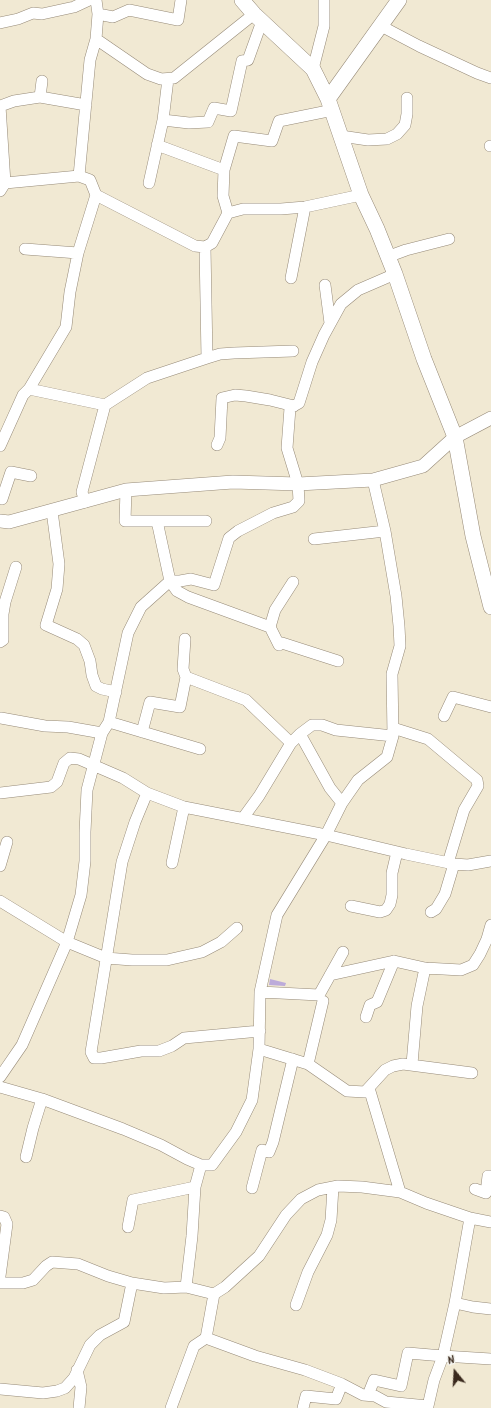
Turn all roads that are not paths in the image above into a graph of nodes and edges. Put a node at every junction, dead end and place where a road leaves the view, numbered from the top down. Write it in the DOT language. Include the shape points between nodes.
graph roads {
  1 [pos="89,0"];
  2 [pos="96,0"];
  3 [pos="181,0"];
  4 [pos="242,0"];
  5 [pos="324,0"];
  6 [pos="399,0"];
  7 [pos="98,14"];
  8 [pos="258,18"];
  9 [pos="0,23"];
  10 [pos="381,26"];
  11 [pos="96,39"];
  12 [pos="313,69"];
  13 [pos="168,78"];
  14 [pos="491,78"];
  15 [pos="42,81"];
  16 [pos="40,97"];
  17 [pos="407,98"];
  18 [pos="86,105"];
  19 [pos="330,105"];
  20 [pos="0,106"];
  21 [pos="163,120"];
  22 [pos="341,136"];
  23 [pos="157,145"];
  24 [pos="224,170"];
  25 [pos="79,176"];
  26 [pos="149,183"];
  27 [pos="2,187"];
  28 [pos="96,195"];
  29 [pos="361,195"];
  30 [pos="305,207"];
  31 [pos="228,213"];
  32 [pos="449,239"];
  33 [pos="205,248"];
  34 [pos="25,249"];
  35 [pos="78,252"];
  36 [pos="387,257"];
  37 [pos="395,274"];
  38 [pos="291,278"];
  39 [pos="325,285"];
  40 [pos="330,323"];
  41 [pos="293,351"];
  42 [pos="207,358"];
  43 [pos="29,389"];
  44 [pos="105,406"];
  45 [pos="294,406"];
  46 [pos="491,418"];
  47 [pos="455,437"];
  48 [pos="217,445"];
  49 [pos="0,446"];
  50 [pos="31,476"];
  51 [pos="373,480"];
  52 [pos="298,484"];
  53 [pos="126,490"];
  54 [pos="0,498"];
  55 [pos="85,502"];
  56 [pos="52,511"];
  57 [pos="157,521"];
  58 [pos="206,521"];
  59 [pos="0,522"];
  60 [pos="385,530"];
  61 [pos="314,539"];
  62 [pos="16,567"];
  63 [pos="170,581"];
  64 [pos="293,582"];
  65 [pos="491,607"];
  66 [pos="1,614"];
  67 [pos="270,627"];
  68 [pos="184,638"];
  69 [pos="0,642"];
  70 [pos="338,661"];
  71 [pos="186,676"];
  72 [pos="116,692"];
  73 [pos="491,707"];
  74 [pos="444,716"];
  75 [pos="1,718"];
  76 [pos="108,722"];
  77 [pos="142,732"];
  78 [pos="393,732"];
  79 [pos="102,733"];
  80 [pos="300,734"];
  81 [pos="291,743"];
  82 [pos="200,749"];
  83 [pos="95,766"];
  84 [pos="0,793"];
  85 [pos="147,793"];
  86 [pos="342,803"];
  87 [pos="184,807"];
  88 [pos="243,818"];
  89 [pos="326,835"];
  90 [pos="7,842"];
  91 [pos="397,852"];
  92 [pos="491,861"];
  93 [pos="172,863"];
  94 [pos="451,863"];
  95 [pos="0,866"];
  96 [pos="0,900"];
  97 [pos="351,906"];
  98 [pos="431,912"];
  99 [pos="491,925"];
  100 [pos="237,928"];
  101 [pos="67,942"];
  102 [pos="343,952"];
  103 [pos="106,958"];
  104 [pos="394,961"];
  105 [pos="425,968"];
  106 [pos="330,975"];
  107 [pos="260,992"];
  108 [pos="323,1001"];
  109 [pos="366,1017"];
  110 [pos="260,1031"];
  111 [pos="259,1049"];
  112 [pos="293,1059"];
  113 [pos="308,1064"];
  114 [pos="412,1064"];
  115 [pos="472,1073"];
  116 [pos="0,1077"];
  117 [pos="0,1087"];
  118 [pos="369,1088"];
  119 [pos="42,1099"];
  120 [pos="26,1157"];
  121 [pos="201,1165"];
  122 [pos="491,1176"];
  123 [pos="195,1187"];
  124 [pos="333,1187"];
  125 [pos="252,1188"];
  126 [pos="475,1189"];
  127 [pos="400,1192"];
  128 [pos="0,1216"];
  129 [pos="470,1218"];
  130 [pos="491,1222"];
  131 [pos="128,1227"];
  132 [pos="0,1276"];
  133 [pos="0,1283"];
  134 [pos="132,1283"];
  135 [pos="186,1287"];
  136 [pos="214,1294"];
  137 [pos="455,1303"];
  138 [pos="296,1305"];
  139 [pos="491,1309"];
  140 [pos="206,1338"];
  141 [pos="443,1356"];
  142 [pos="491,1359"];
  143 [pos="77,1370"];
  144 [pos="342,1384"];
  145 [pos="0,1389"];
  146 [pos="368,1396"];
  147 [pos="425,1407"];
  148 [pos="79,1408"];
  149 [pos="171,1408"];
  150 [pos="303,1408"];
  1 -- 9 [label="street" via="74,7 42,14 33,13"];
  2 -- 7 [label="street"];
  3 -- 7 [label="street" via="178,20 129,10 113,17"];
  4 -- 8 [label="main road"];
  5 -- 12 [label="street" via="324,26"];
  6 -- 10 [label="main road"];
  7 -- 11 [label="street"];
  8 -- 12 [label="main road"];
  8 -- 13 [label="street" via="174,78"];
  8 -- 21 [label="street" via="248,60 242,61 231,110 214,108 208,122"];
  10 -- 14 [label="street"];
  10 -- 19 [label="main road"];
  11 -- 13 [label="street" via="146,74 161,79"];
  11 -- 18 [label="street" via="90,60"];
  12 -- 19 [label="main road"];
  13 -- 21 [label="street"];
  15 -- 16 [label="street"];
  16 -- 18 [label="street"];
  16 -- 20 [label="street"];
  17 -- 22 [label="street" via="405,125 396,134 387,139 368,140"];
  18 -- 25 [label="street"];
  19 -- 22 [label="main road"];
  19 -- 24 [label="street" via="279,121 272,141 234,136"];
  20 -- 27 [label="street"];
  21 -- 23 [label="street"];
  22 -- 29 [label="main road"];
  23 -- 24 [label="street"];
  23 -- 26 [label="street"];
  24 -- 31 [label="street" via="223,196"];
  25 -- 27 [label="street"];
  25 -- 28 [label="street" via="90,180"];
  28 -- 33 [label="street" via="195,246"];
  28 -- 35 [label="street"];
  29 -- 30 [label="street"];
  29 -- 36 [label="main road"];
  30 -- 31 [label="street" via="243,209"];
  30 -- 38 [label="street"];
  31 -- 33 [label="street" via="212,243"];
  32 -- 36 [label="street"];
  33 -- 42 [label="street"];
  34 -- 35 [label="street"];
  35 -- 43 [label="street" via="66,327"];
  36 -- 37 [label="main road"];
  37 -- 40 [label="street" via="358,290 341,304"];
  37 -- 47 [label="main road" via="424,359"];
  39 -- 40 [label="street"];
  40 -- 45 [label="street" via="312,362 299,403"];
  41 -- 42 [label="street" via="220,354"];
  42 -- 44 [label="street" via="147,378"];
  43 -- 44 [label="street"];
  43 -- 49 [label="street" via="23,395"];
  44 -- 55 [label="street" via="82,492"];
  45 -- 48 [label="street" via="246,396 222,398 220,438"];
  45 -- 52 [label="street" via="290,408 287,448"];
  46 -- 47 [label="street"];
  47 -- 51 [label="street" via="423,466"];
  47 -- 65 [label="main road" via="473,536"];
  50 -- 54 [label="street" via="11,472 2,499"];
  51 -- 52 [label="street"];
  51 -- 60 [label="street"];
  52 -- 53 [label="street" via="233,482"];
  52 -- 63 [label="street" via="299,501 292,507 273,513 229,538 214,585 191,579"];
  53 -- 55 [label="street"];
  53 -- 57 [label="street" via="125,521"];
  55 -- 56 [label="street"];
  56 -- 59 [label="street"];
  56 -- 72 [label="street" via="59,564 57,589 46,625 77,638 84,645 96,686"];
  57 -- 58 [label="street"];
  57 -- 63 [label="street"];
  60 -- 61 [label="street"];
  60 -- 78 [label="street" via="396,596 400,646 392,674"];
  62 -- 66 [label="street"];
  63 -- 67 [label="street" via="177,591 188,597"];
  63 -- 72 [label="street" via="141,607 128,633"];
  64 -- 67 [label="street" via="275,610"];
  66 -- 69 [label="street" via="3,640"];
  67 -- 70 [label="street" via="279,645 282,643"];
  68 -- 71 [label="street" via="183,669"];
  71 -- 77 [label="street" via="180,707 150,702"];
  71 -- 81 [label="street" via="246,700"];
  72 -- 76 [label="street"];
  73 -- 74 [label="street" via="453,697"];
  75 -- 79 [label="street"];
  76 -- 77 [label="street"];
  76 -- 79 [label="street"];
  77 -- 82 [label="street"];
  78 -- 80 [label="street" via="336,730 322,725 312,725"];
  78 -- 86 [label="street" via="387,757 358,780"];
  78 -- 94 [label="street" via="428,740 477,780 478,786 464,810"];
  79 -- 83 [label="street"];
  80 -- 81 [label="street"];
  80 -- 86 [label="street" via="330,788"];
  81 -- 88 [label="street"];
  83 -- 84 [label="street" via="70,758 64,763 57,782 51,787"];
  83 -- 85 [label="street"];
  83 -- 101 [label="street" via="88,790 81,895"];
  85 -- 87 [label="street"];
  85 -- 103 [label="street" via="122,862"];
  86 -- 89 [label="street"];
  87 -- 88 [label="street"];
  87 -- 93 [label="street"];
  88 -- 89 [label="street"];
  89 -- 91 [label="street"];
  89 -- 107 [label="street" via="277,915"];
  90 -- 95 [label="street"];
  91 -- 94 [label="street"];
  91 -- 97 [label="street" via="392,873 392,895 386,910 380,912"];
  92 -- 94 [label="street" via="468,865"];
  94 -- 98 [label="street" via="445,894 436,909"];
  96 -- 101 [label="street"];
  99 -- 105 [label="street" via="487,939 473,965 461,970"];
  100 -- 103 [label="street" via="221,942 202,952 167,960"];
  101 -- 103 [label="street"];
  101 -- 116 [label="street" via="22,1045"];
  102 -- 106 [label="street"];
  103 -- 110 [label="street" via="92,1043 91,1052 94,1058 159,1050 172,1046 184,1038"];
  104 -- 105 [label="street"];
  104 -- 106 [label="street"];
  104 -- 109 [label="street" via="377,1002 370,1005"];
  105 -- 114 [label="street" via="417,1006"];
  106 -- 107 [label="street" via="319,995"];
  107 -- 110 [label="street"];
  108 -- 113 [label="street"];
  110 -- 111 [label="street"];
  111 -- 112 [label="street"];
  111 -- 121 [label="street" via="252,1100 236,1132 212,1164"];
  112 -- 113 [label="street"];
  112 -- 125 [label="street" via="273,1142 269,1152 262,1150"];
  113 -- 118 [label="street" via="347,1091 365,1092"];
  114 -- 115 [label="street"];
  114 -- 118 [label="street" via="393,1066 385,1070"];
  117 -- 119 [label="street"];
  118 -- 127 [label="street"];
  119 -- 120 [label="street"];
  119 -- 121 [label="street" via="155,1142"];
  121 -- 123 [label="street"];
  122 -- 126 [label="street" via="488,1176 486,1193"];
  123 -- 131 [label="street" via="133,1200"];
  123 -- 135 [label="street"];
  124 -- 127 [label="street" via="362,1187"];
  124 -- 136 [label="street" via="318,1190 301,1199 286,1215 259,1256"];
  124 -- 138 [label="street" via="331,1220 327,1235 308,1272"];
  127 -- 129 [label="street"];
  128 -- 132 [label="street" via="6,1224"];
  129 -- 130 [label="street"];
  129 -- 137 [label="street"];
  133 -- 134 [label="street" via="23,1283 33,1280 52,1262 78,1264"];
  134 -- 135 [label="street" via="164,1288"];
  134 -- 143 [label="street" via="124,1322 90,1344"];
  135 -- 136 [label="street"];
  136 -- 140 [label="street"];
  137 -- 139 [label="street"];
  137 -- 141 [label="street"];
  140 -- 144 [label="street"];
  140 -- 149 [label="street" via="194,1346"];
  141 -- 142 [label="street"];
  141 -- 146 [label="street" via="408,1353 401,1386 374,1380"];
  141 -- 147 [label="street"];
  143 -- 145 [label="street" via="65,1388 57,1391"];
  143 -- 148 [label="street" via="81,1386"];
  144 -- 146 [label="street"];
  144 -- 150 [label="street" via="336,1399 306,1396"];
  146 -- 147 [label="street" via="375,1396 386,1402"];
}
